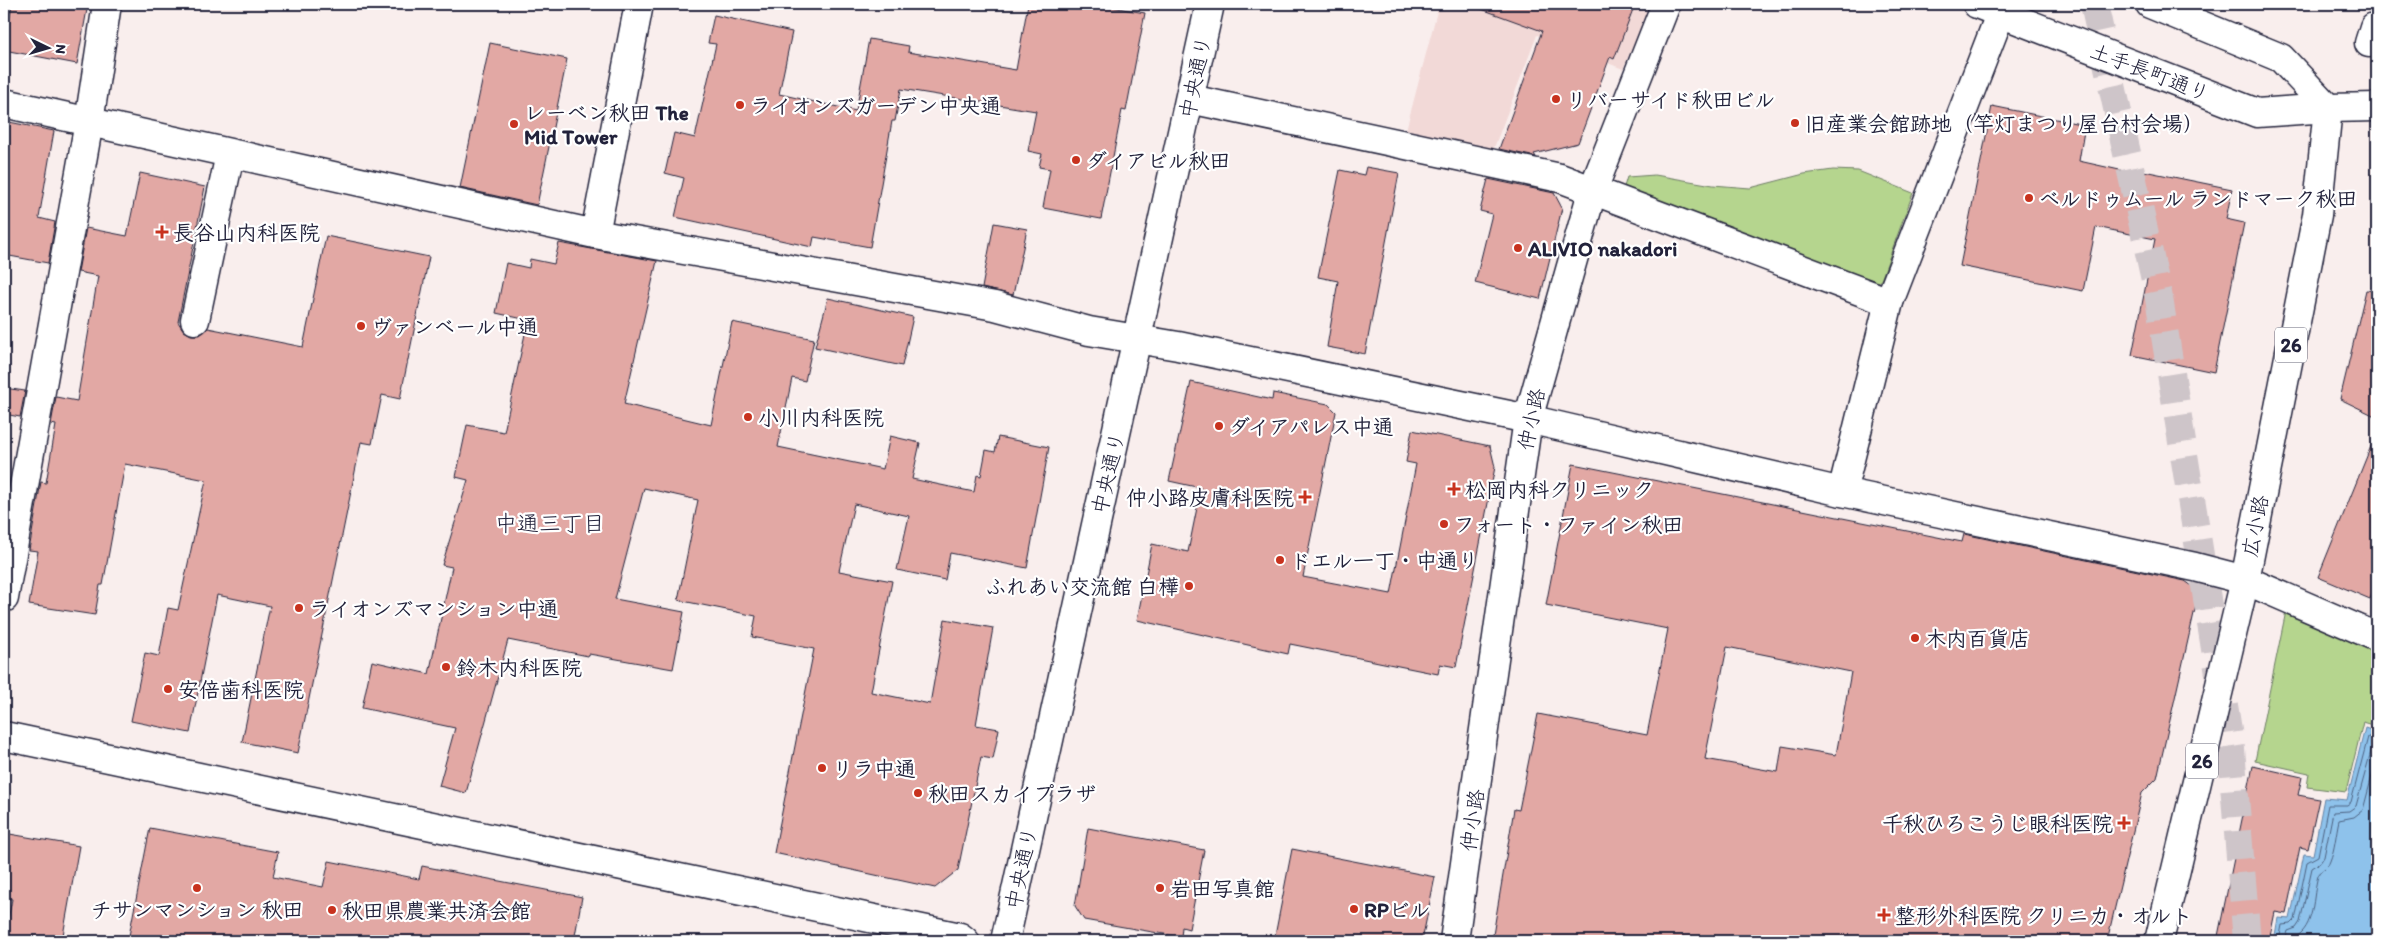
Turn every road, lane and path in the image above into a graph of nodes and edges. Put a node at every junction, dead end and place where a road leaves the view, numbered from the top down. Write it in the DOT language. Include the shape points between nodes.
graph roads {
  1 [pos="107,4"];
  2 [pos="639,4"];
  3 [pos="1210,4"];
  4 [pos="1666,4"];
  5 [pos="2150,4"];
  6 [pos="1989,8"];
  7 [pos="1190,99"];
  8 [pos="4,102"];
  9 [pos="2377,107"];
  10 [pos="2328,108"];
  11 [pos="89,122"];
  12 [pos="230,154"];
  13 [pos="1592,192"];
  14 [pos="595,234"];
  15 [pos="1889,302"];
  16 [pos="195,320"];
  17 [pos="1137,340"];
  18 [pos="1528,419"];
  19 [pos="1842,492"];
  20 [pos="2244,580"];
  21 [pos="4,598"];
  22 [pos="2377,637"];
  23 [pos="4,736"];
  24 [pos="965,941"];
  25 [pos="1005,941"];
  26 [pos="1454,941"];
  27 [pos="2159,941"];
  1 -- 11 [label="street"];
  2 -- 14 [label="street"];
  3 -- 7 [label="street, 中央通り"];
  4 -- 13 [label="street, 仲小路"];
  5 -- 10 [label="street" via="2281,58"];
  6 -- 10 [label="street, 土手長町通り" via="2257,113"];
  6 -- 15 [label="street"];
  7 -- 13 [label="street" via="1560,178"];
  7 -- 17 [label="street, 中央通り"];
  8 -- 11 [label="street"];
  9 -- 10 [label="street, 土手長町通り"];
  10 -- 20 [label="street, 広小路 / 26" via="2317,215"];
  11 -- 12 [label="street"];
  11 -- 21 [label="street"];
  12 -- 14 [label="street"];
  12 -- 16 [label="street"];
  13 -- 15 [label="street"];
  13 -- 18 [label="street, 仲小路"];
  14 -- 17 [label="street" via="995,306 1090,332"];
  15 -- 19 [label="street"];
  17 -- 18 [label="street"];
  17 -- 25 [label="street, 中央通り"];
  18 -- 19 [label="street"];
  18 -- 26 [label="street, 仲小路"];
  19 -- 20 [label="street"];
  20 -- 22 [label="street"];
  20 -- 27 [label="street, 広小路 / 26"];
  23 -- 24 [label="street" via="960,937"];
}
